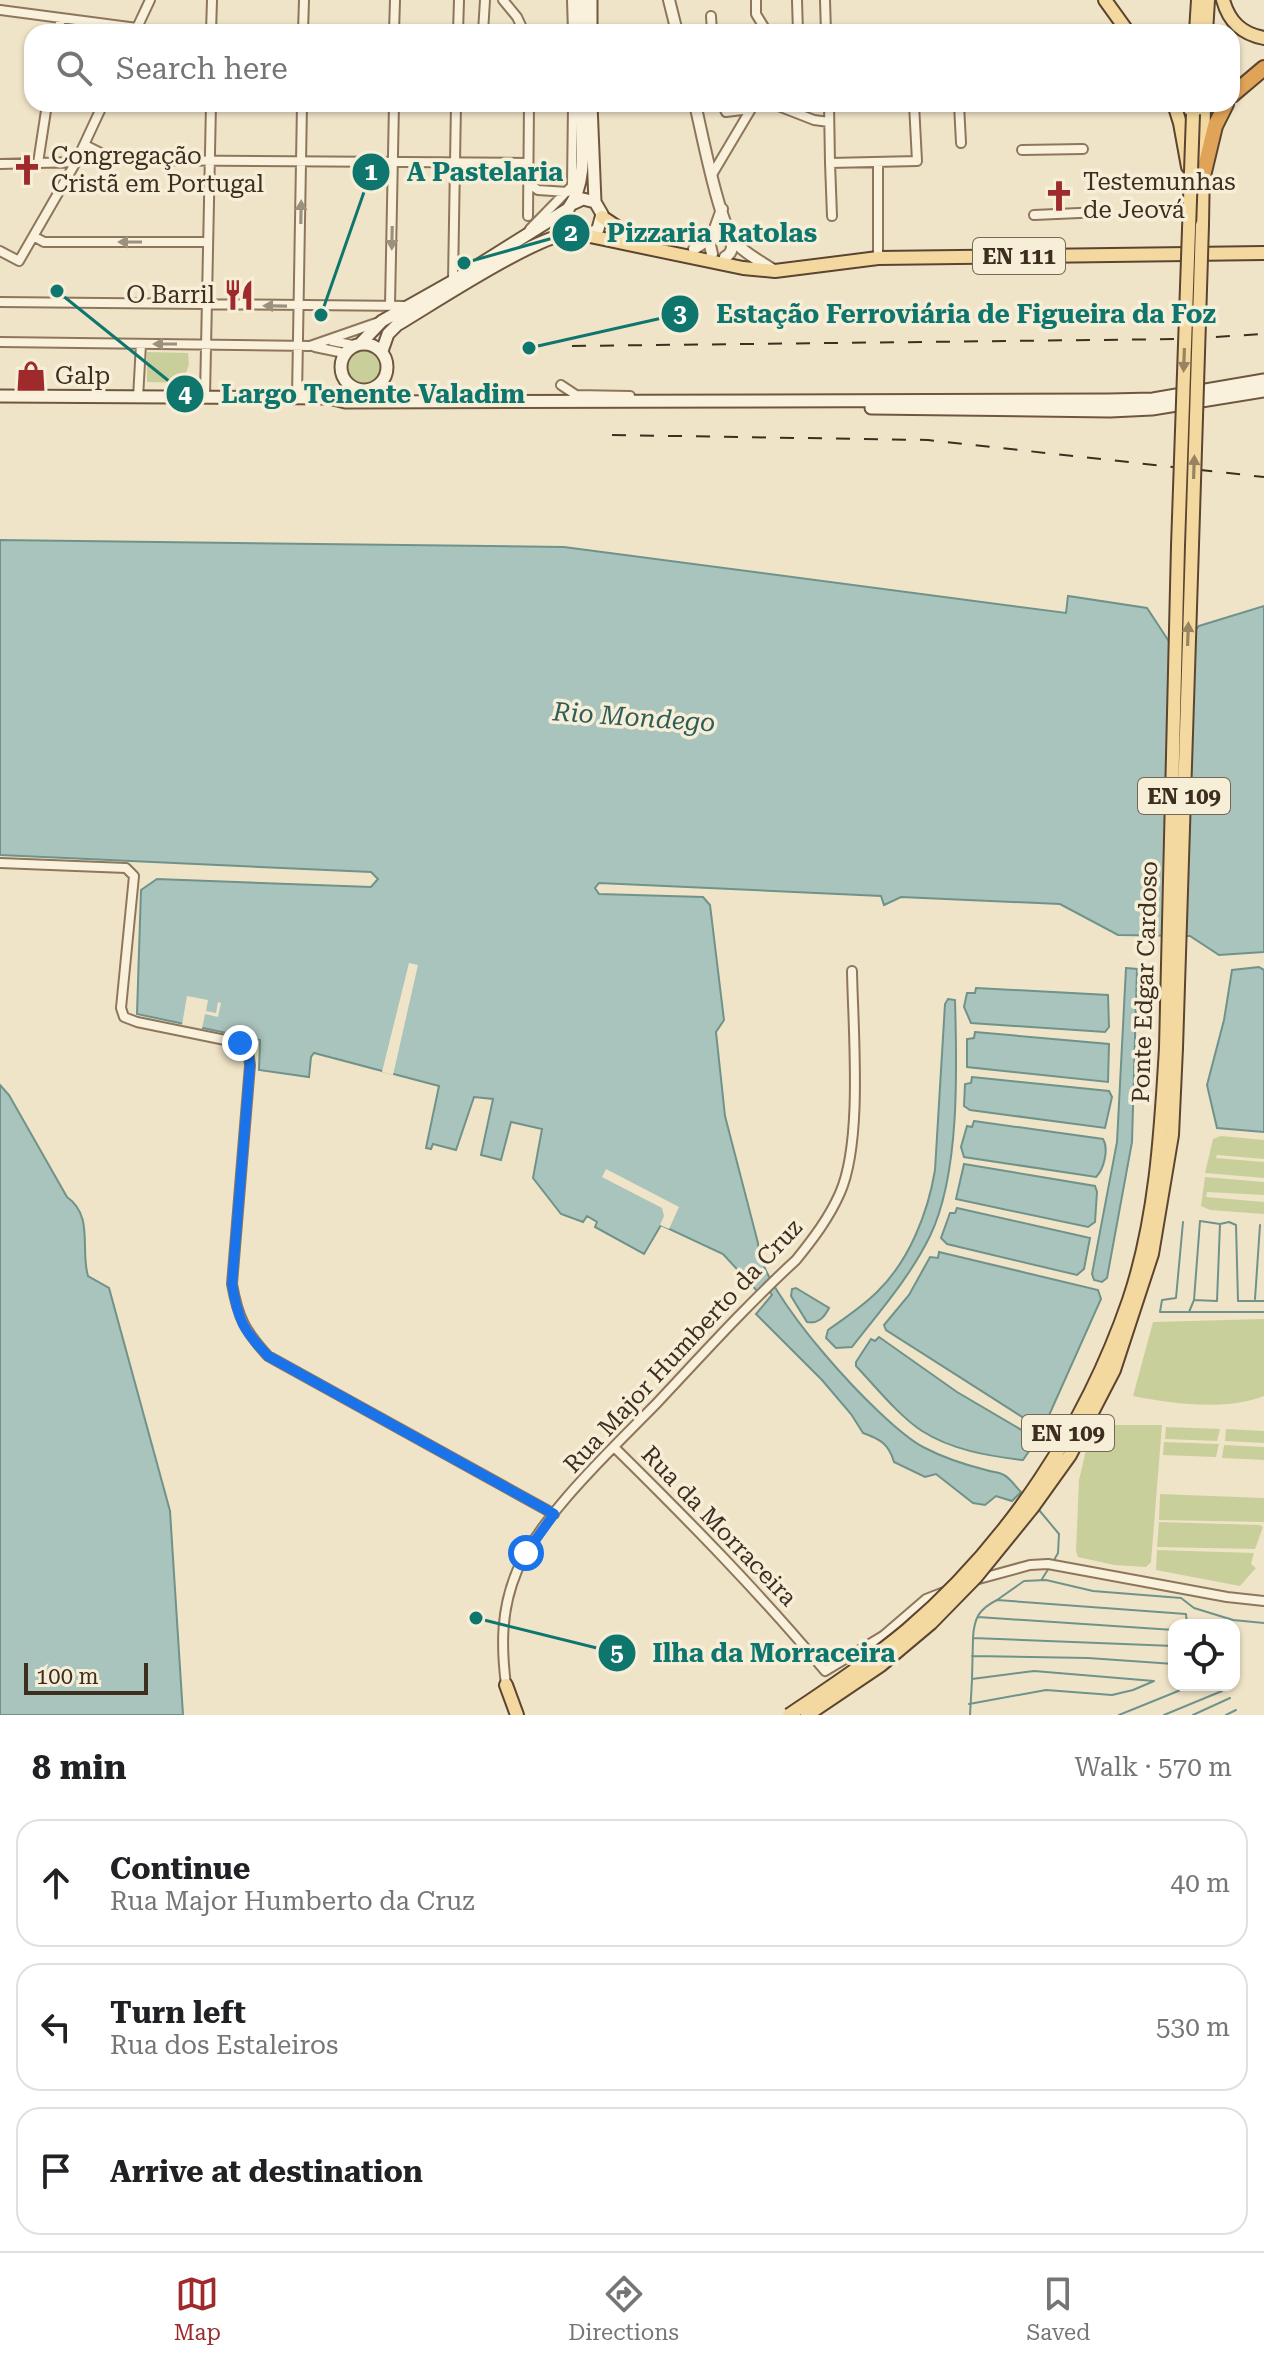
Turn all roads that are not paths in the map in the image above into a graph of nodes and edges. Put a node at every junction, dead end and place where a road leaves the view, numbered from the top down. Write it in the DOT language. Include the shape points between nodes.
graph roads {
  1 [pos="150,0"];
  2 [pos="212,0"];
  3 [pos="304,0"];
  4 [pos="395,0"];
  5 [pos="459,0"];
  6 [pos="485,0"];
  7 [pos="503,0"];
  8 [pos="572,0"];
  9 [pos="581,0"];
  10 [pos="591,0"];
  11 [pos="669,0"];
  12 [pos="756,0"];
  13 [pos="797,0"];
  14 [pos="825,0"];
  15 [pos="1105,0"];
  16 [pos="1198,0"];
  17 [pos="1208,0"];
  18 [pos="1223,0"];
  19 [pos="0,10"];
  20 [pos="711,16"];
  21 [pos="61,18"];
  22 [pos="60,24"];
  23 [pos="98,24"];
  24 [pos="139,24"];
  25 [pos="211,24"];
  26 [pos="303,24"];
  27 [pos="394,24"];
  28 [pos="458,24"];
  29 [pos="484,24"];
  30 [pos="520,24"];
  31 [pos="573,24"];
  32 [pos="581,24"];
  33 [pos="591,24"];
  34 [pos="675,24"];
  35 [pos="712,24"];
  36 [pos="762,24"];
  37 [pos="798,24"];
  38 [pos="826,24"];
  39 [pos="1122,24"];
  40 [pos="1196,24"];
  41 [pos="1206,24"];
  42 [pos="1235,24"];
  43 [pos="1240,29"];
  44 [pos="1264,38"];
  45 [pos="1264,68"];
  46 [pos="1240,88"];
  47 [pos="46,112"];
  48 [pos="99,112"];
  49 [pos="211,112"];
  50 [pos="302,112"];
  51 [pos="394,112"];
  52 [pos="456,112"];
  53 [pos="529,112"];
  54 [pos="573,112"];
  55 [pos="581,112"];
  56 [pos="591,112"];
  57 [pos="697,112"];
  58 [pos="749,112"];
  59 [pos="794,112"];
  60 [pos="829,112"];
  61 [pos="914,112"];
  62 [pos="959,112"];
  63 [pos="1177,112"];
  64 [pos="1198,112"];
  65 [pos="1222,112"];
  66 [pos="829,122"];
  67 [pos="961,143"];
  68 [pos="85,145"];
  69 [pos="1083,149"];
  70 [pos="1022,150"];
  71 [pos="210,161"];
  72 [pos="302,161"];
  73 [pos="76,162"];
  74 [pos="38,163"];
  75 [pos="393,163"];
  76 [pos="528,163"];
  77 [pos="830,163"];
  78 [pos="878,163"];
  79 [pos="0,164"];
  80 [pos="454,164"];
  81 [pos="713,173"];
  82 [pos="1196,177"];
  83 [pos="528,183"];
  84 [pos="569,202"];
  85 [pos="595,202"];
  86 [pos="722,209"];
  87 [pos="1102,212"];
  88 [pos="1034,215"];
  89 [pos="528,216"];
  90 [pos="832,216"];
  91 [pos="602,217"];
  92 [pos="579,234"];
  93 [pos="35,237"];
  94 [pos="712,237"];
  95 [pos="521,238"];
  96 [pos="732,239"];
  97 [pos="208,242"];
  98 [pos="694,249"];
  99 [pos="0,251"];
  100 [pos="1264,253"];
  101 [pos="718,258"];
  102 [pos="878,258"];
  103 [pos="775,271"];
  104 [pos="453,281"];
  105 [pos="0,302"];
  106 [pos="206,305"];
  107 [pos="390,305"];
  108 [pos="299,306"];
  109 [pos="409,306"];
  110 [pos="382,321"];
  111 [pos="331,341"];
  112 [pos="0,342"];
  113 [pos="141,344"];
  114 [pos="206,344"];
  115 [pos="299,346"];
  116 [pos="310,346"];
  117 [pos="353,347"];
  118 [pos="382,351"];
  119 [pos="384,378"];
  120 [pos="1264,380"];
  121 [pos="345,381"];
  122 [pos="561,385"];
  123 [pos="366,391"];
  124 [pos="1264,391"];
  125 [pos="0,396"];
  126 [pos="205,396"];
  127 [pos="297,397"];
  128 [pos="138,398"];
  129 [pos="329,398"];
  130 [pos="401,401"];
  131 [pos="686,402"];
  132 [pos="1109,406"];
  133 [pos="0,863"];
  134 [pos="852,971"];
  135 [pos="614,1447"];
  136 [pos="554,1514"];
  137 [pos="1264,1601"];
  138 [pos="506,1685"];
  139 [pos="508,1715"];
  140 [pos="517,1715"];
  141 [pos="789,1715"];
  142 [pos="807,1715"];
  1 -- 24 [label="street"];
  2 -- 25 [label="street"];
  3 -- 26 [label="street"];
  4 -- 27 [label="street"];
  5 -- 28 [label="street"];
  6 -- 29 [label="street"];
  7 -- 30 [label="street"];
  8 -- 31 [label="street"];
  9 -- 32 [label="main road"];
  10 -- 33 [label="main road"];
  11 -- 34 [label="street"];
  12 -- 36 [label="street"];
  13 -- 37 [label="street"];
  14 -- 38 [label="street"];
  15 -- 39 [label="main road"];
  16 -- 40 [label="main road"];
  17 -- 41 [label="main road"];
  18 -- 42 [label="main road"];
  19 -- 21 [label="street"];
  20 -- 35 [label="street"];
  21 -- 22 [label="street"];
  21 -- 23 [label="street"];
  43 -- 44 [label="main road"];
  45 -- 46 [label="highway"];
  47 -- 74 [label="street"];
  48 -- 68 [label="street"];
  49 -- 71 [label="street"];
  50 -- 72 [label="street"];
  51 -- 75 [label="street"];
  52 -- 80 [label="street"];
  53 -- 76 [label="street"];
  54 -- 84 [label="street"];
  55 -- 84 [label="main road" via="581,179"];
  56 -- 85 [label="main road"];
  57 -- 81 [label="street"];
  58 -- 81 [label="street"];
  59 -- 66 [label="street"];
  60 -- 66 [label="street"];
  61 -- 78 [label="street" via="917,161"];
  62 -- 67 [label="street"];
  63 -- 82 [label="main road, bridge"];
  64 -- 82 [label="main road, Ponte Edgar Cardoso / EN 109, bridge"];
  65 -- 82 [label="highway"];
  66 -- 77 [label="street"];
  68 -- 71 [label="street" via="115,160"];
  68 -- 73 [label="street"];
  69 -- 70 [label="street"];
  71 -- 72 [label="street"];
  71 -- 97 [label="street"];
  72 -- 75 [label="street"];
  108 -- 72 [label="street, one-way"];
  73 -- 74 [label="street"];
  73 -- 93 [label="street"];
  74 -- 79 [label="street"];
  75 -- 80 [label="street"];
  75 -- 107 [label="street, one-way"];
  76 -- 80 [label="street"];
  76 -- 83 [label="street"];
  77 -- 78 [label="street"];
  77 -- 90 [label="street"];
  78 -- 102 [label="street"];
  80 -- 104 [label="street"];
  81 -- 86 [label="street"];
  82 -- 141 [label="main road, Ponte Edgar Cardoso / EN 109, one-way, bridge" via="1178,546 1166,1048 1162,1121 1142,1251 1102,1369 1059,1451 1020,1505 984,1552 908,1629"];
  142 -- 82 [label="main road, Ponte Edgar Cardoso / EN 109, one-way, bridge" via="931,1623 1032,1508 1070,1455 1114,1370 1152,1254 1172,1135 1176,1048"];
  83 -- 84 [label="street"];
  83 -- 89 [label="street"];
  84 -- 85 [label="main road"];
  84 -- 92 [label="main road" via="567,223"];
  84 -- 95 [label="main road"];
  84 -- 95 [label="street"];
  85 -- 91 [label="main road"];
  86 -- 94 [label="street"];
  86 -- 96 [label="street"];
  87 -- 88 [label="street"];
  91 -- 92 [label="main road" via="598,229"];
  91 -- 98 [label="main road, EN 111" via="632,237"];
  92 -- 101 [label="main road, EN 111"];
  92 -- 118 [label="main road" via="556,236 527,249 397,325"];
  97 -- 93 [label="street, one-way" via="44,242"];
  93 -- 99 [label="street" via="19,261"];
  94 -- 96 [label="street"];
  94 -- 98 [label="street"];
  94 -- 101 [label="street" via="710,245"];
  95 -- 104 [label="main road"];
  96 -- 101 [label="street" via="732,250"];
  96 -- 103 [label="street"];
  97 -- 106 [label="street"];
  98 -- 101 [label="main road, EN 111"];
  100 -- 102 [label="main road, EN 111"];
  101 -- 103 [label="main road, EN 111"];
  102 -- 103 [label="main road, EN 111"];
  104 -- 109 [label="main road"];
  105 -- 106 [label="street"];
  108 -- 106 [label="street, one-way"];
  106 -- 114 [label="street"];
  107 -- 108 [label="street"];
  107 -- 109 [label="street"];
  108 -- 115 [label="street"];
  109 -- 110 [label="main road"];
  110 -- 111 [label="street"];
  110 -- 117 [label="main road"];
  111 -- 116 [label="street"];
  111 -- 117 [label="street"];
  112 -- 113 [label="street"];
  114 -- 113 [label="street, one-way"];
  113 -- 128 [label="street"];
  114 -- 115 [label="street"];
  114 -- 126 [label="street"];
  115 -- 116 [label="street"];
  115 -- 127 [label="street"];
  116 -- 117 [label="street"];
  117 -- 118 [label="main road" via="372,344"];
  117 -- 121 [label="main road" via="342,369"];
  118 -- 119 [label="main road"];
  119 -- 123 [label="main road"];
  119 -- 130 [label="main road"];
  120 -- 132 [label="main road"];
  121 -- 123 [label="main road"];
  121 -- 129 [label="main road" via="337,396"];
  122 -- 131 [label="street" via="576,395"];
  123 -- 129 [label="main road"];
  123 -- 130 [label="main road"];
  124 -- 132 [label="main road" via="1152,409"];
  125 -- 128 [label="main road"];
  126 -- 127 [label="main road"];
  126 -- 128 [label="main road"];
  127 -- 129 [label="main road"];
  129 -- 130 [label="main road"];
  130 -- 131 [label="main road"];
  131 -- 132 [label="main road"];
  133 -- 136 [label="street" via="126,868 134,876 124,1017 240,1043 248,1051 232,1284 238,1316 251,1338 268,1356"];
  134 -- 135 [label="street, Rua Major Humberto da Cruz" via="852,1153 841,1191 796,1260"];
  135 -- 136 [label="street, Rua Major Humberto da Cruz"];
  135 -- 137 [label="street, Rua da Morraceira" via="716,1549 825,1671 883,1636 926,1599 1030,1565"];
  136 -- 138 [label="street, Rua Major Humberto da Cruz" via="521,1562 505,1608"];
  138 -- 139 [label="main road"];
  138 -- 140 [label="main road"];
}
